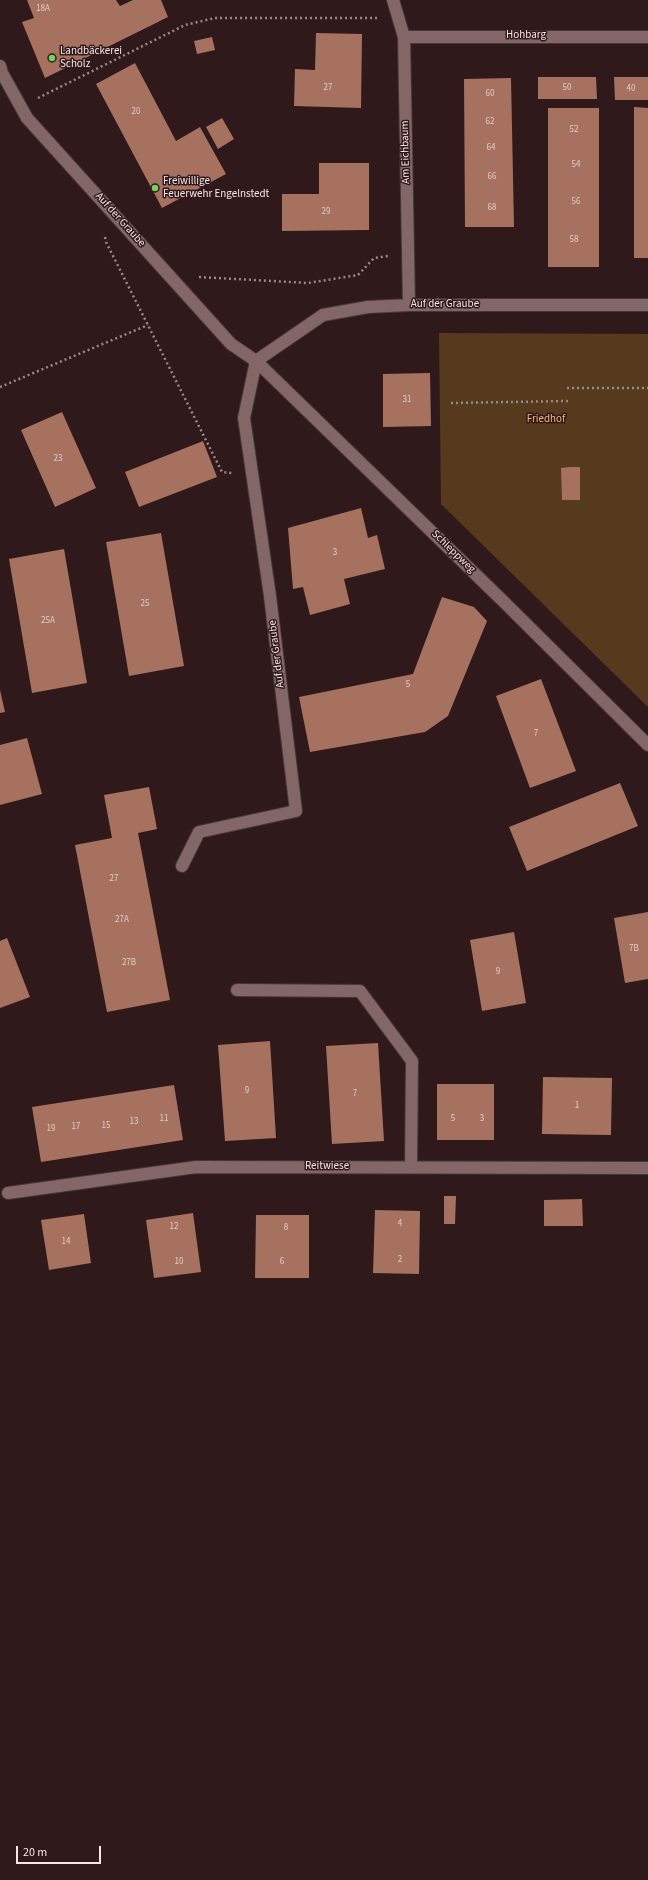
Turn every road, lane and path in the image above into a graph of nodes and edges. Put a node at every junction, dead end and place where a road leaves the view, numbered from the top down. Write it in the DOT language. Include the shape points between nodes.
graph roads {
  1 [pos="393,0"];
  2 [pos="398,18"];
  3 [pos="404,37"];
  4 [pos="648,37"];
  5 [pos="1,71"];
  6 [pos="21,106"];
  7 [pos="105,234"];
  8 [pos="408,252"];
  9 [pos="170,275"];
  10 [pos="409,305"];
  11 [pos="648,305"];
  12 [pos="148,325"];
  13 [pos="256,361"];
  14 [pos="0,387"];
  15 [pos="567,388"];
  16 [pos="648,388"];
  17 [pos="568,401"];
  18 [pos="451,403"];
  19 [pos="252,475"];
  20 [pos="648,745"];
  21 [pos="182,866"];
  22 [pos="237,990"];
  23 [pos="411,1167"];
  24 [pos="648,1168"];
  25 [pos="8,1193"];
  1 -- 2 [label="street, Am Eichbaum"];
  2 -- 3 [label="street, Am Eichbaum"];
  2 -- 6 [label="path" via="214,18 185,25"];
  3 -- 4 [label="street, Hohbarg"];
  3 -- 8 [label="street, Am Eichbaum"];
  5 -- 6 [label="street, Auf der Graube"];
  6 -- 9 [label="street, Auf der Graube" via="27,118"];
  7 -- 12 [label="path" via="106,242"];
  8 -- 9 [label="path" via="374,258 358,275 308,282"];
  8 -- 10 [label="street, Am Eichbaum"];
  9 -- 13 [label="street, Auf der Graube" via="231,344"];
  10 -- 11 [label="street, Auf der Graube"];
  10 -- 13 [label="street, Auf der Graube" via="368,307 323,315"];
  12 -- 14 [label="path"];
  12 -- 19 [label="path" via="222,472"];
  13 -- 19 [label="street, Auf der Graube" via="244,418"];
  13 -- 20 [label="street, Schleppweg"];
  15 -- 16 [label="path"];
  17 -- 18 [label="path"];
  19 -- 21 [label="street, Auf der Graube" via="270,596 296,811 199,832"];
  22 -- 23 [label="street" via="360,991 412,1061"];
  23 -- 24 [label="street, Reitwiese"];
  23 -- 25 [label="street, Reitwiese" via="196,1167"];
}
